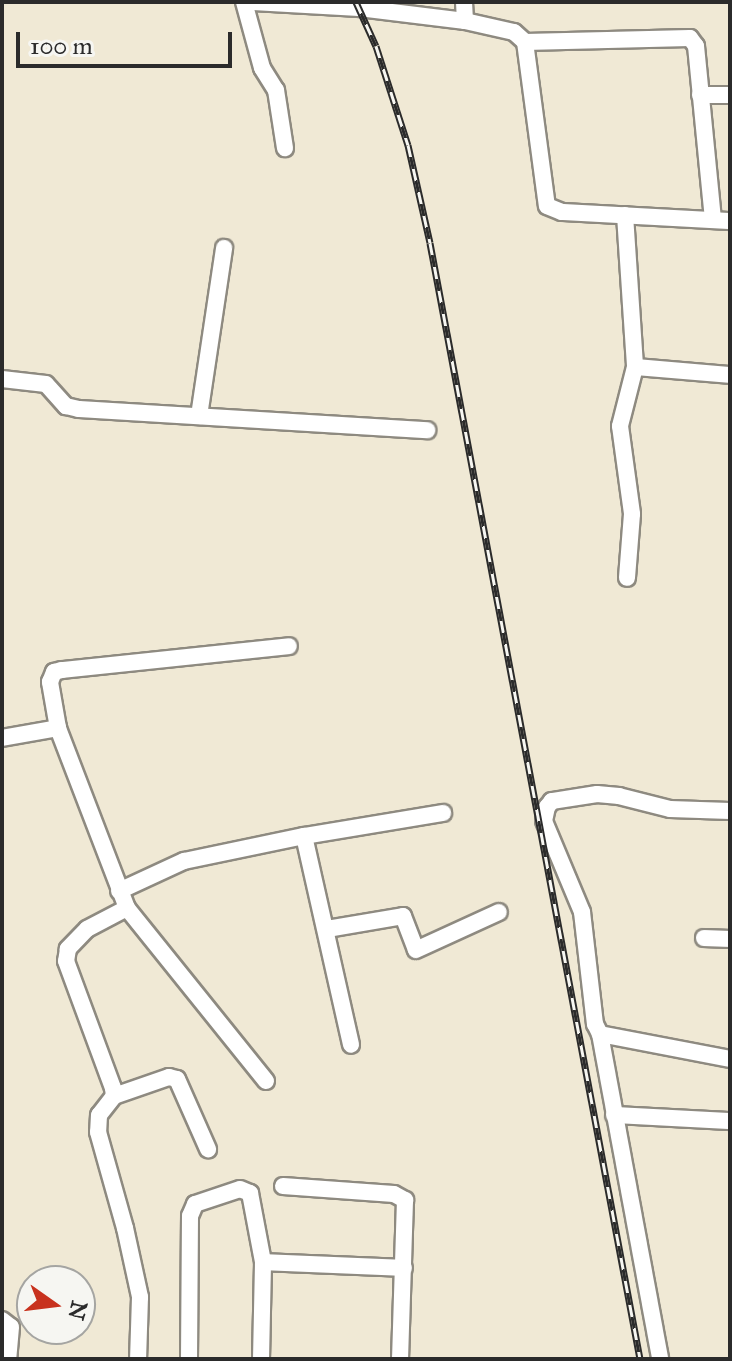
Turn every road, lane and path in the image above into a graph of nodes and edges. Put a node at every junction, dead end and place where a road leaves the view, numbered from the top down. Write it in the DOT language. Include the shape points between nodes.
graph roads {
  1 [pos="244,2"];
  2 [pos="253,2"];
  3 [pos="464,2"];
  4 [pos="372,6"];
  5 [pos="465,21"];
  6 [pos="525,42"];
  7 [pos="700,95"];
  8 [pos="730,95"];
  9 [pos="285,148"];
  10 [pos="625,215"];
  11 [pos="722,220"];
  12 [pos="224,248"];
  13 [pos="635,367"];
  14 [pos="730,375"];
  15 [pos="2,379"];
  16 [pos="199,416"];
  17 [pos="427,430"];
  18 [pos="627,578"];
  19 [pos="289,646"];
  20 [pos="58,728"];
  21 [pos="2,738"];
  22 [pos="729,807"];
  23 [pos="443,813"];
  24 [pos="304,836"];
  25 [pos="119,891"];
  26 [pos="127,908"];
  27 [pos="499,912"];
  28 [pos="327,929"];
  29 [pos="704,938"];
  30 [pos="730,939"];
  31 [pos="600,1034"];
  32 [pos="351,1045"];
  33 [pos="730,1059"];
  34 [pos="266,1081"];
  35 [pos="114,1096"];
  36 [pos="614,1115"];
  37 [pos="730,1121"];
  38 [pos="208,1149"];
  39 [pos="283,1186"];
  40 [pos="263,1262"];
  41 [pos="404,1268"];
  42 [pos="2,1320"];
  43 [pos="8,1359"];
  44 [pos="138,1359"];
  45 [pos="189,1359"];
  46 [pos="261,1359"];
  47 [pos="400,1359"];
  48 [pos="660,1359"];
  1 -- 9 [label="street" via="262,68 276,90"];
  2 -- 4 [label="street"];
  3 -- 5 [label="street"];
  4 -- 5 [label="street"];
  5 -- 6 [label="street" via="514,32"];
  6 -- 7 [label="street" via="690,38 696,46"];
  6 -- 10 [label="street" via="547,206 562,212"];
  7 -- 8 [label="street"];
  7 -- 11 [label="street"];
  10 -- 11 [label="street"];
  10 -- 13 [label="street"];
  12 -- 16 [label="street"];
  13 -- 14 [label="street"];
  13 -- 18 [label="street" via="620,426 632,514"];
  15 -- 16 [label="street" via="46,384 72,408"];
  16 -- 17 [label="street"];
  19 -- 20 [label="street" via="54,672 50,682"];
  20 -- 21 [label="street"];
  20 -- 25 [label="street"];
  22 -- 31 [label="street" via="670,809 608,794 552,801 547,807 544,821 582,912"];
  23 -- 24 [label="street"];
  24 -- 25 [label="street" via="184,861"];
  24 -- 28 [label="street"];
  25 -- 26 [label="street"];
  26 -- 34 [label="street"];
  26 -- 35 [label="street" via="87,929 68,949 66,961"];
  27 -- 28 [label="street" via="416,950 403,916"];
  28 -- 32 [label="street"];
  29 -- 30 [label="street"];
  31 -- 33 [label="street"];
  31 -- 36 [label="street"];
  35 -- 38 [label="street" via="169,1077 177,1079"];
  35 -- 44 [label="street" via="99,1115 98,1132 140,1297"];
  36 -- 37 [label="street"];
  36 -- 48 [label="street"];
  39 -- 41 [label="street" via="401,1196 406,1207"];
  40 -- 41 [label="street"];
  40 -- 45 [label="street" via="250,1193 240,1189 195,1204 190,1216"];
  40 -- 46 [label="street"];
  41 -- 47 [label="street"];
  42 -- 43 [label="street" via="11,1327"];
}
